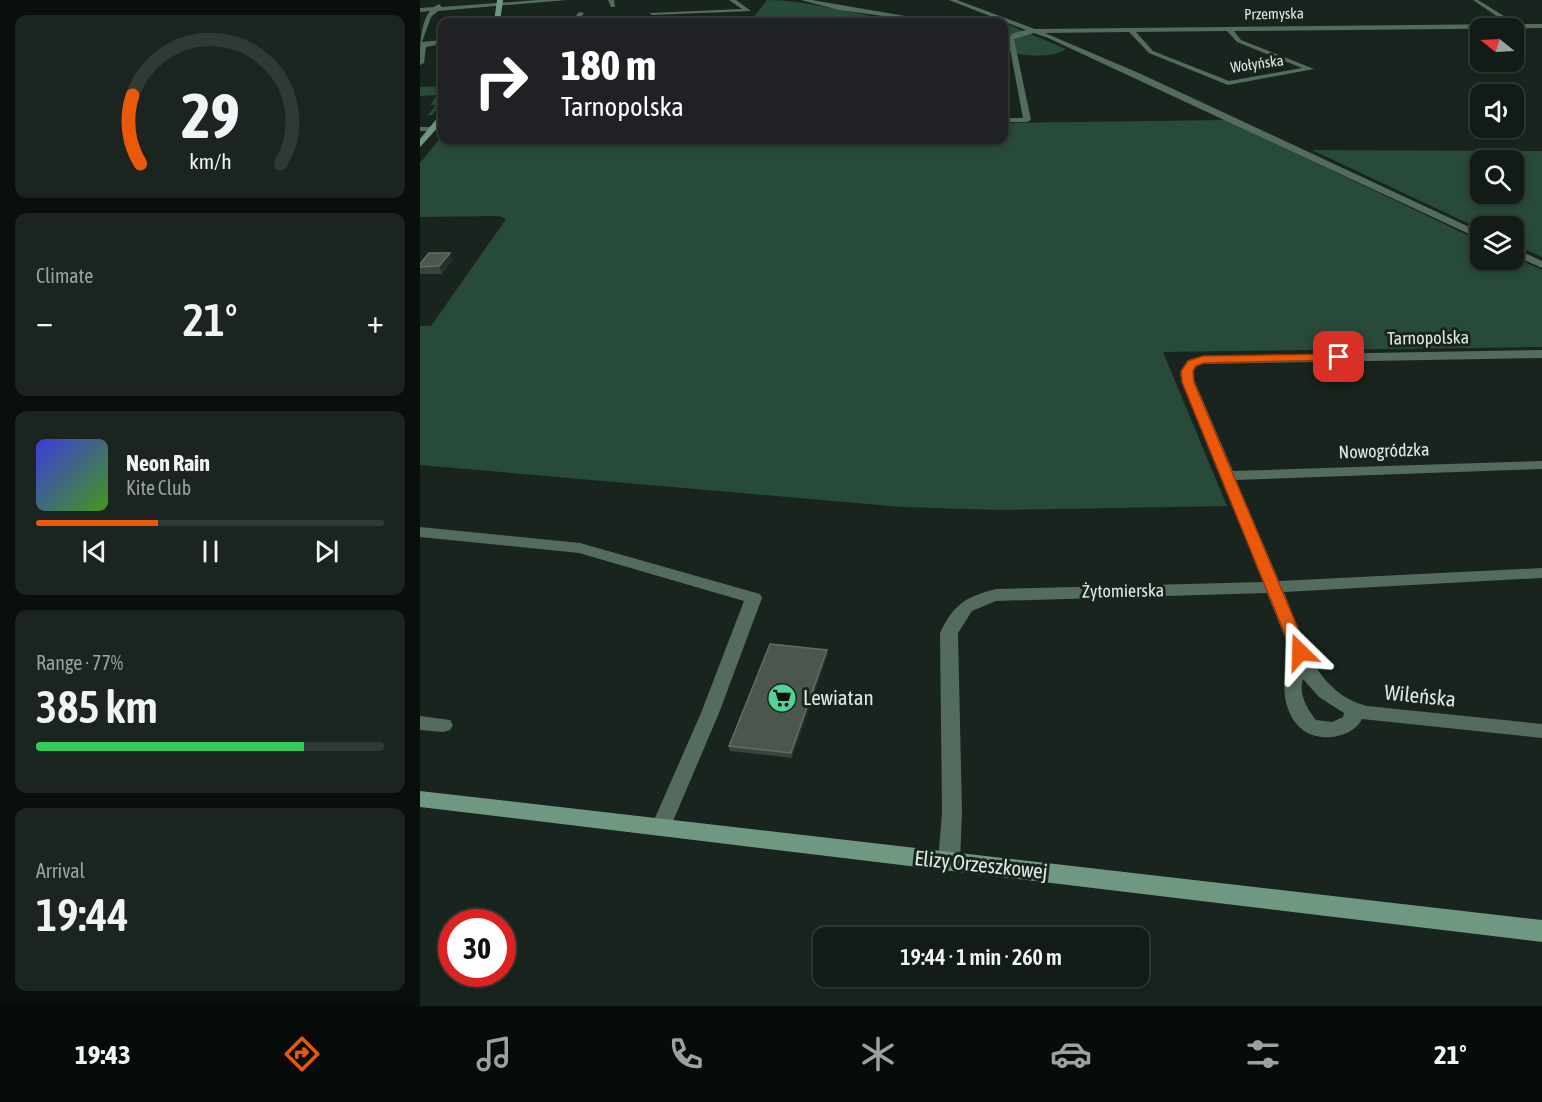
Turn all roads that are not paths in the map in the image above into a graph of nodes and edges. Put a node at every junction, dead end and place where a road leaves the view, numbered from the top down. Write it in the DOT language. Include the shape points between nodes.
graph roads {
  1 [pos="441,0"];
  2 [pos="561,0"];
  3 [pos="732,0"];
  4 [pos="804,0"];
  5 [pos="952,0"];
  6 [pos="1475,1"];
  7 [pos="500,2"];
  8 [pos="661,4"];
  9 [pos="436,9"];
  10 [pos="420,10"];
  11 [pos="580,13"];
  12 [pos="498,18"];
  13 [pos="577,18"];
  14 [pos="909,18"];
  15 [pos="1000,18"];
  16 [pos="1502,18"];
  17 [pos="1008,21"];
  18 [pos="1470,26"];
  19 [pos="1524,26"];
  20 [pos="1542,26"];
  21 [pos="1228,28"];
  22 [pos="1130,29"];
  23 [pos="1034,31"];
  24 [pos="438,42"];
  25 [pos="421,44"];
  26 [pos="1008,57"];
  27 [pos="1014,58"];
  28 [pos="420,63"];
  29 [pos="1008,120"];
  30 [pos="438,124"];
  31 [pos="438,125"];
  32 [pos="420,129"];
  33 [pos="420,144"];
  34 [pos="1470,231"];
  35 [pos="1524,256"];
  36 [pos="1542,265"];
  37 [pos="1542,354"];
  38 [pos="1542,465"];
  39 [pos="1227,476"];
  40 [pos="420,532"];
  41 [pos="1542,573"];
  42 [pos="1273,588"];
  43 [pos="1308,672"];
  44 [pos="1354,710"];
  45 [pos="420,723"];
  46 [pos="443,725"];
  47 [pos="1542,731"];
  48 [pos="420,799"];
  49 [pos="661,827"];
  50 [pos="949,861"];
  51 [pos="1542,931"];
  1 -- 9 [label="street"];
  2 -- 7 [label="street"];
  3 -- 8 [label="street" via="748,10 650,15"];
  4 -- 14 [label="street"];
  5 -- 15 [label="street"];
  6 -- 16 [label="street"];
  7 -- 9 [label="street"];
  7 -- 12 [label="street"];
  9 -- 10 [label="street"];
  9 -- 25 [label="street" via="428,16"];
  11 -- 13 [label="street"];
  17 -- 23 [label="street"];
  18 -- 21 [label="street, Przemyska"];
  19 -- 20 [label="street, Przemyska"];
  21 -- 22 [label="street, Przemyska"];
  21 -- 22 [label="street, Wołyńska" via="1239,41 1310,69 1228,83 1151,52"];
  22 -- 23 [label="street, Przemyska"];
  23 -- 27 [label="street" via="1011,38"];
  23 -- 34 [label="street"];
  24 -- 25 [label="street"];
  25 -- 28 [label="street"];
  26 -- 27 [label="street"];
  27 -- 29 [label="street" via="1014,77 1026,120"];
  30 -- 32 [label="street"];
  31 -- 33 [label="street"];
  35 -- 36 [label="street"];
  37 -- 39 [label="street, Tarnopolska" via="1192,363 1186,375 1188,382"];
  38 -- 39 [label="street, Nowogródzka"];
  39 -- 42 [label="street"];
  40 -- 49 [label="street" via="580,548 754,598"];
  41 -- 42 [label="street, Żytomierska"];
  42 -- 43 [label="street"];
  42 -- 50 [label="street, Żytomierska" via="996,595 970,603 957,616 949,633"];
  43 -- 44 [label="street, Wileńska" via="1321,688"];
  43 -- 44 [label="street" via="1296,674 1292,688 1309,726 1326,730 1342,727 1352,720"];
  44 -- 47 [label="street, Wileńska"];
  45 -- 46 [label="street"];
  48 -- 49 [label="street, Elizy Orzeszkowej"];
  49 -- 50 [label="street, Elizy Orzeszkowej"];
  50 -- 51 [label="street, Elizy Orzeszkowej"];
}
